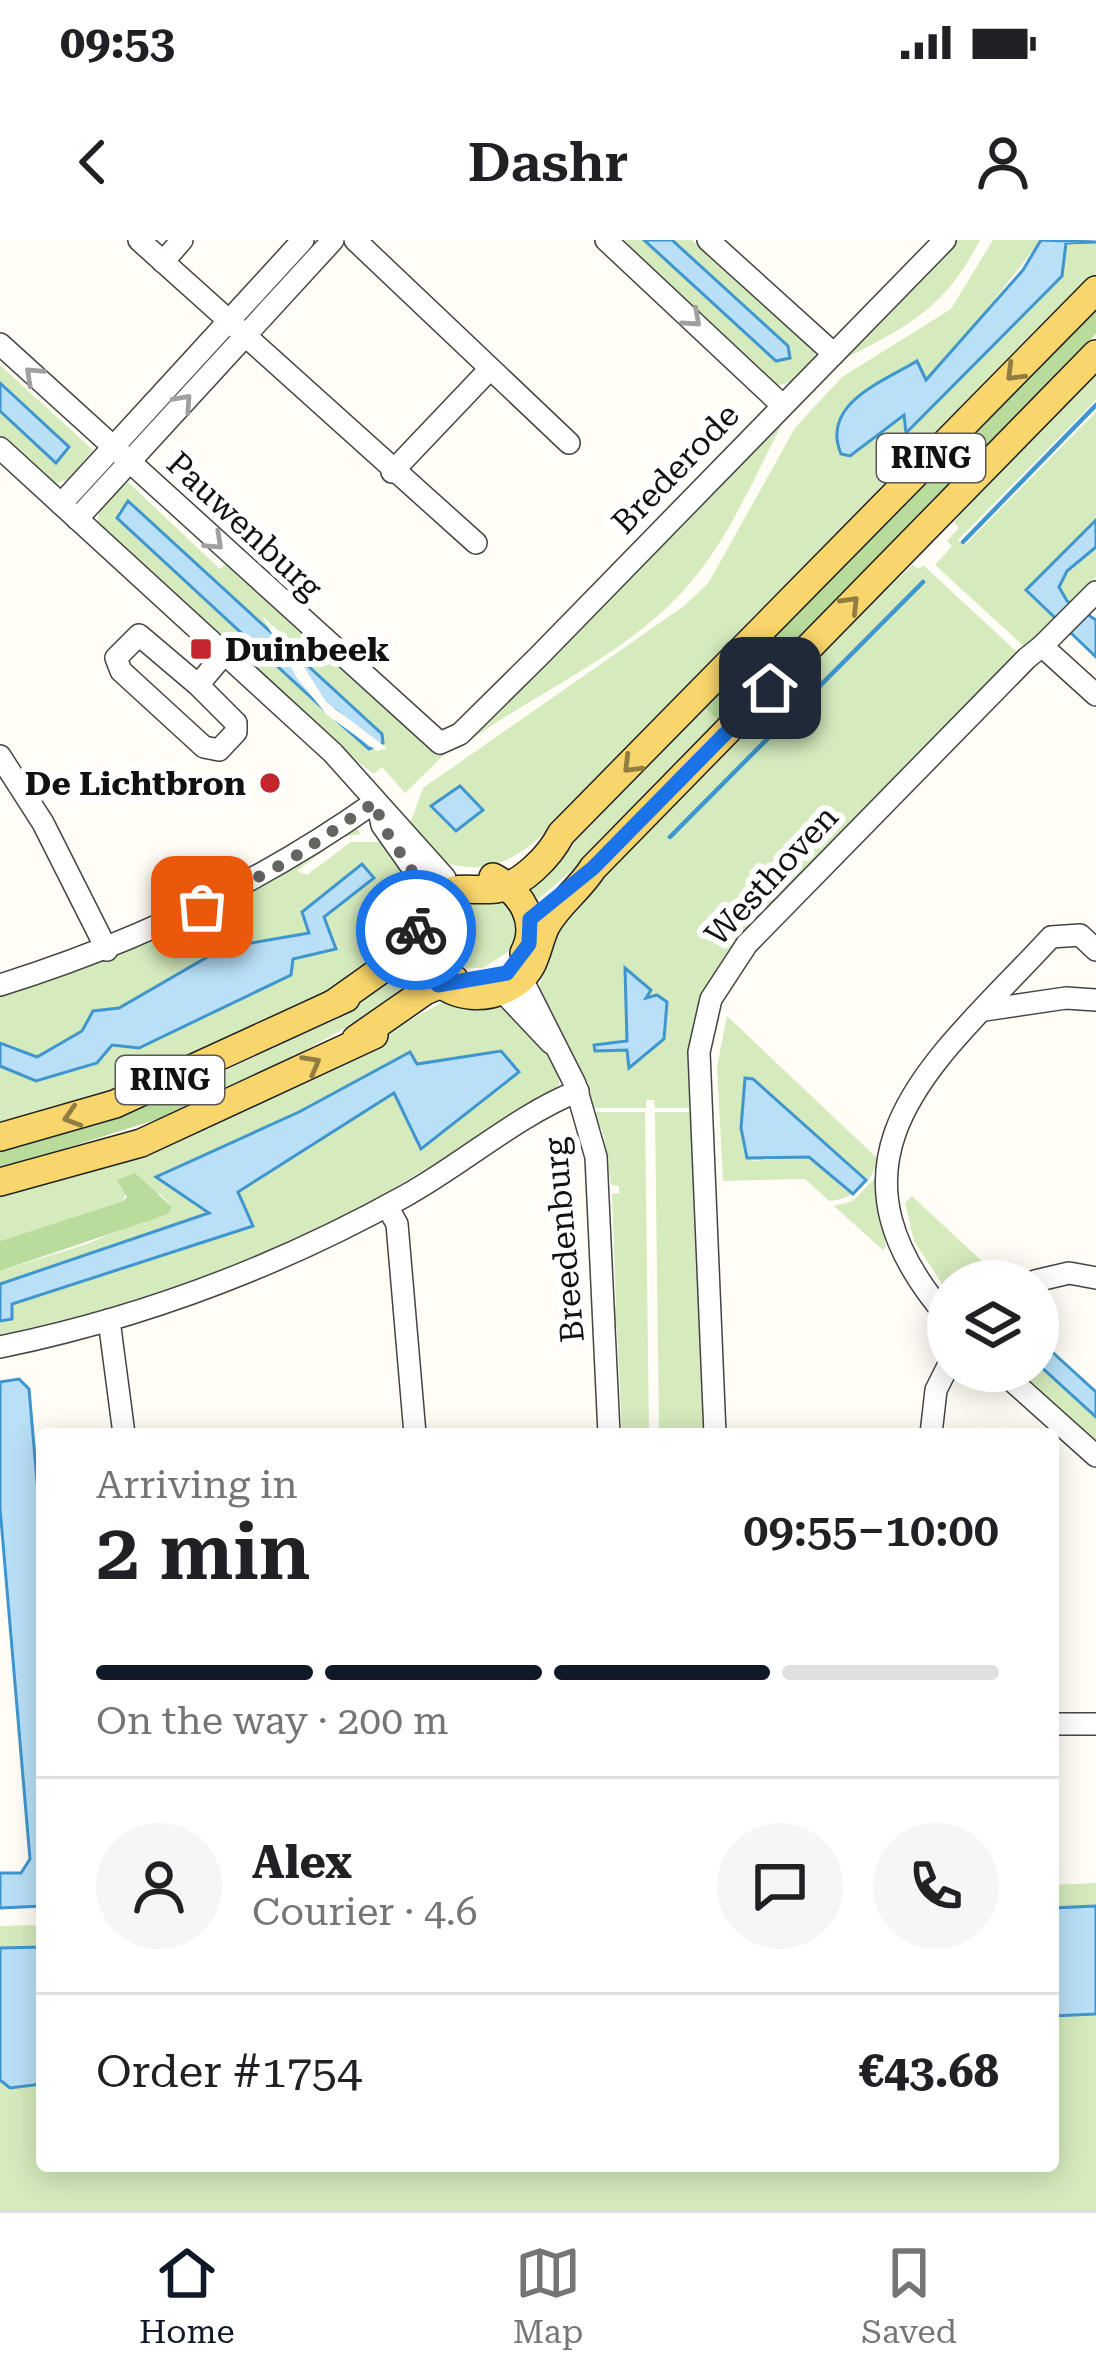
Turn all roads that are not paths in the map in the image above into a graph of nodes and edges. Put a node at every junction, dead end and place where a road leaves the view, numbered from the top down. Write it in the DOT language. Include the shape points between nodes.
graph roads {
  1 [pos="140,240"];
  2 [pos="182,240"];
  3 [pos="303,240"];
  4 [pos="333,240"];
  5 [pos="355,240"];
  6 [pos="606,240"];
  7 [pos="708,240"];
  8 [pos="945,240"];
  9 [pos="163,262"];
  10 [pos="1096,290"];
  11 [pos="236,329"];
  12 [pos="0,344"];
  13 [pos="834,354"];
  14 [pos="1096,354"];
  15 [pos="489,370"];
  16 [pos="782,405"];
  17 [pos="569,443"];
  18 [pos="0,448"];
  19 [pos="121,455"];
  20 [pos="392,472"];
  21 [pos="69,512"];
  22 [pos="476,544"];
  23 [pos="1090,598"];
  24 [pos="1050,638"];
  25 [pos="224,654"];
  26 [pos="198,685"];
  27 [pos="1096,695"];
  28 [pos="451,741"];
  29 [pos="0,757"];
  30 [pos="376,804"];
  31 [pos="503,882"];
  32 [pos="434,890"];
  33 [pos="538,923"];
  34 [pos="107,950"];
  35 [pos="1096,950"];
  36 [pos="410,954"];
  37 [pos="512,978"];
  38 [pos="0,985"];
  39 [pos="444,988"];
  40 [pos="1096,1000"];
  41 [pos="984,1010"];
  42 [pos="578,1090"];
  43 [pos="0,1137"];
  44 [pos="0,1182"];
  45 [pos="387,1206"];
  46 [pos="1059,1275"];
  47 [pos="1096,1278"];
  48 [pos="927,1291"];
  49 [pos="109,1319"];
  50 [pos="0,1347"];
  51 [pos="936,1392"];
  52 [pos="1024,1392"];
  53 [pos="123,1428"];
  54 [pos="414,1428"];
  55 [pos="609,1428"];
  56 [pos="715,1428"];
  57 [pos="933,1428"];
  58 [pos="1096,1456"];
  59 [pos="1059,1724"];
  60 [pos="1096,1724"];
  1 -- 9 [label="street"];
  2 -- 9 [label="street"];
  3 -- 11 [label="street"];
  4 -- 11 [label="street"];
  5 -- 15 [label="street"];
  6 -- 16 [label="street, one-way"];
  7 -- 13 [label="street"];
  8 -- 13 [label="street, Brederode"];
  9 -- 11 [label="street"];
  10 -- 31 [label="main road, RING, one-way" via="554,848"];
  11 -- 19 [label="street"];
  11 -- 20 [label="street"];
  19 -- 12 [label="street, Pauwenburg, one-way"];
  13 -- 16 [label="street, Brederode"];
  33 -- 14 [label="main road, RING, one-way"];
  15 -- 17 [label="street"];
  15 -- 20 [label="street"];
  16 -- 28 [label="street, Brederode"];
  18 -- 21 [label="street"];
  19 -- 21 [label="street"];
  19 -- 28 [label="street, Pauwenburg, one-way" via="423,733"];
  20 -- 22 [label="street"];
  21 -- 25 [label="street"];
  23 -- 24 [label="street, Westhoven"];
  24 -- 27 [label="street"];
  24 -- 56 [label="street, Westhoven" via="747,944 711,999 699,1064"];
  25 -- 26 [label="street"];
  25 -- 30 [label="street" via="333,753"];
  26 -- 26 [label="street" via="139,635 116,658 204,747 220,750 236,723"];
  29 -- 34 [label="street"];
  30 -- 32 [label="street" via="382,825"];
  30 -- 34 [label="street" via="290,860"];
  31 -- 32 [label="main road"];
  31 -- 33 [label="main road"];
  32 -- 36 [label="main road" via="410,912"];
  33 -- 37 [label="main road"];
  34 -- 38 [label="street"];
  35 -- 41 [label="street" via="1080,934 1051,937"];
  36 -- 39 [label="main road"];
  36 -- 43 [label="main road, RING, one-way" via="333,1004 115,1103"];
  37 -- 39 [label="main road, RING" via="449,979"];
  37 -- 42 [label="street, Breedenburg"];
  44 -- 39 [label="main road, RING, one-way" via="141,1143 246,1099"];
  40 -- 41 [label="street"];
  41 -- 48 [label="street" via="914,1086 887,1172 897,1239"];
  42 -- 45 [label="street"];
  42 -- 55 [label="street, Breedenburg" via="597,1166"];
  45 -- 49 [label="street" via="235,1276"];
  45 -- 54 [label="street" via="397,1224"];
  46 -- 47 [label="street"];
  49 -- 50 [label="street"];
  49 -- 53 [label="street"];
  51 -- 57 [label="street"];
  52 -- 58 [label="street"];
  59 -- 60 [label="street"];
}
